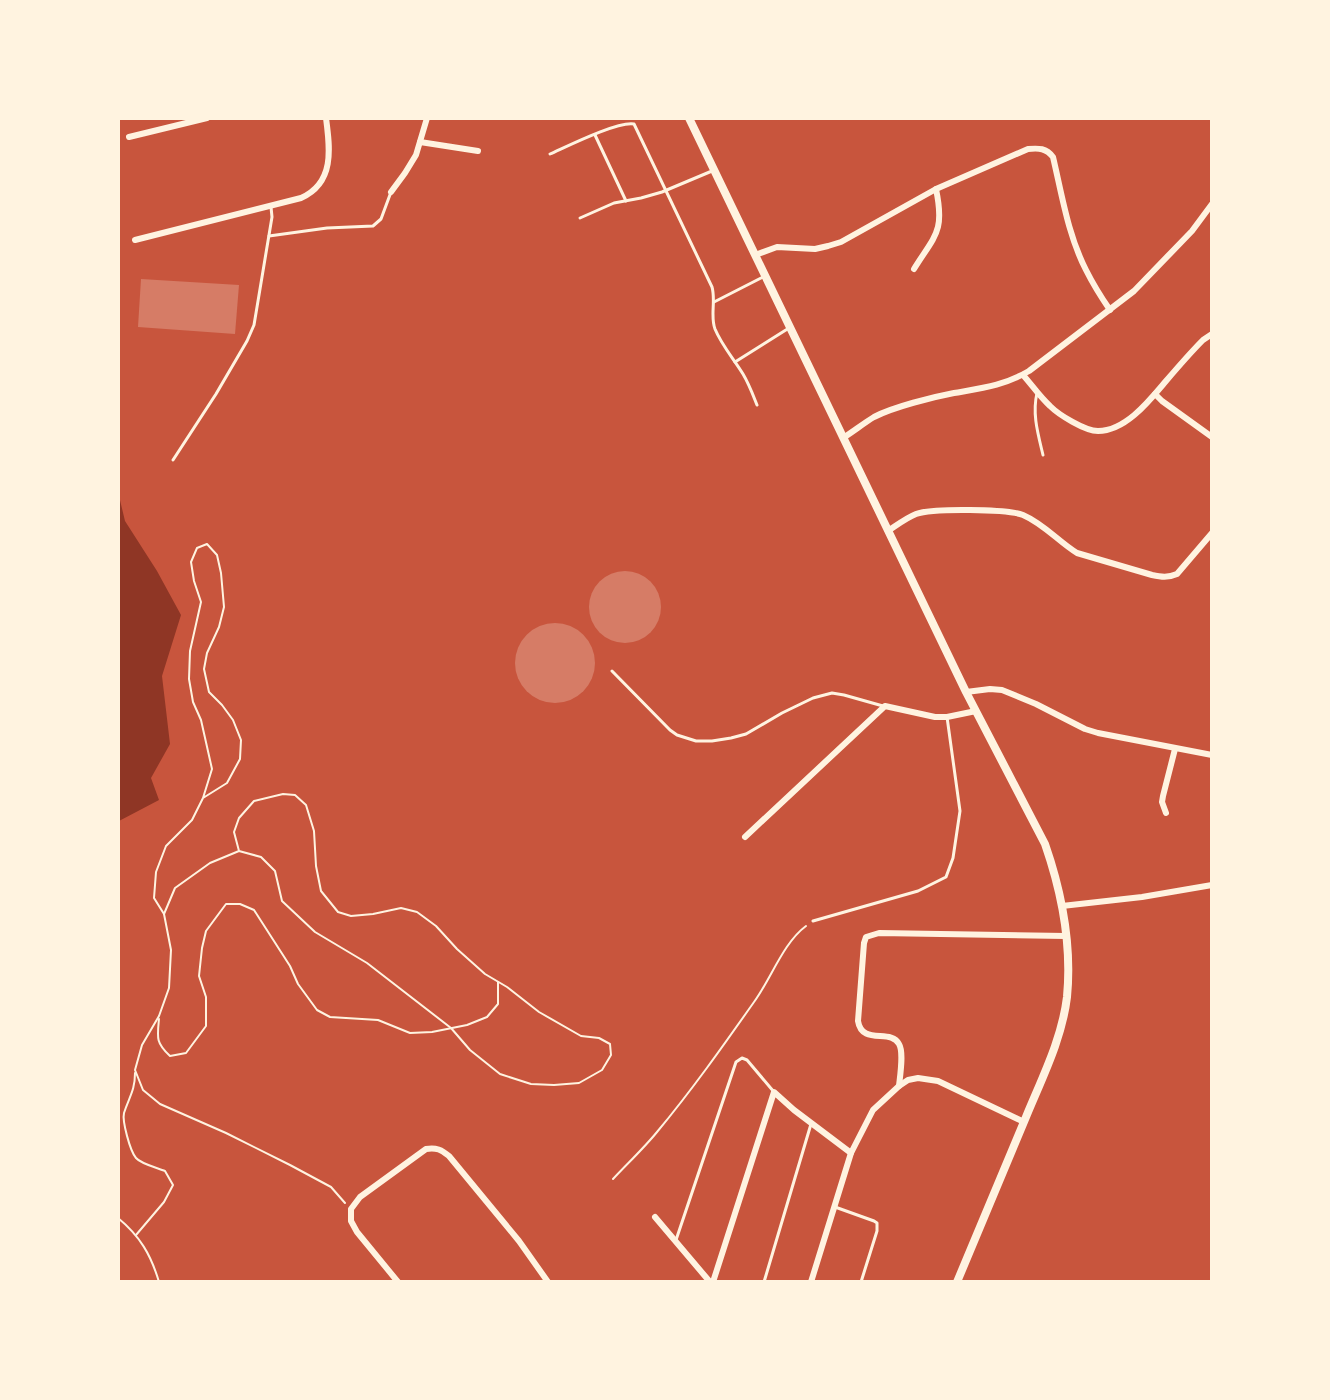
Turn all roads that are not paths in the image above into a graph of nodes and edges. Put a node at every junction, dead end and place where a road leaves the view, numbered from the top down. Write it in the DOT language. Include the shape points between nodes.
graph roads {
  1 [pos="207,118"];
  2 [pos="326,118"];
  3 [pos="427,118"];
  4 [pos="689,118"];
  5 [pos="595,135"];
  6 [pos="129,137"];
  7 [pos="420,142"];
  8 [pos="478,151"];
  9 [pos="550,154"];
  10 [pos="714,171"];
  11 [pos="936,189"];
  12 [pos="667,191"];
  13 [pos="391,192"];
  14 [pos="626,201"];
  15 [pos="1212,204"];
  16 [pos="271,205"];
  17 [pos="580,218"];
  18 [pos="269,236"];
  19 [pos="135,240"];
  20 [pos="755,255"];
  21 [pos="914,269"];
  22 [pos="765,276"];
  23 [pos="714,302"];
  24 [pos="1110,310"];
  25 [pos="790,328"];
  26 [pos="1212,334"];
  27 [pos="735,362"];
  28 [pos="1023,375"];
  29 [pos="1037,392"];
  30 [pos="1155,394"];
  31 [pos="757,405"];
  32 [pos="1212,437"];
  33 [pos="843,438"];
  34 [pos="1043,455"];
  35 [pos="173,460"];
  36 [pos="888,531"];
  37 [pos="1212,533"];
  38 [pos="612,671"];
  39 [pos="966,692"];
  40 [pos="885,706"];
  41 [pos="976,711"];
  42 [pos="947,717"];
  43 [pos="1175,749"];
  44 [pos="1212,755"];
  45 [pos="1166,813"];
  46 [pos="745,837"];
  47 [pos="1212,885"];
  48 [pos="1062,906"];
  49 [pos="813,921"];
  50 [pos="1066,936"];
  51 [pos="899,1086"];
  52 [pos="774,1092"];
  53 [pos="1024,1122"];
  54 [pos="811,1124"];
  55 [pos="851,1153"];
  56 [pos="834,1206"];
  57 [pos="655,1217"];
  58 [pos="676,1241"];
  59 [pos="398,1281"];
  60 [pos="548,1281"];
  61 [pos="711,1281"];
  62 [pos="764,1281"];
  63 [pos="811,1281"];
  64 [pos="861,1281"];
  65 [pos="957,1281"];
  1 -- 6 [label="street"];
  2 -- 16 [label="street" via="330,151 325,175 310,194"];
  3 -- 7 [label="street"];
  4 -- 10 [label="street"];
  5 -- 9 [label="lane"];
  5 -- 12 [label="lane" via="634,124"];
  5 -- 14 [label="lane"];
  7 -- 8 [label="street"];
  7 -- 13 [label="street" via="416,155"];
  10 -- 12 [label="lane"];
  10 -- 20 [label="street"];
  11 -- 20 [label="street" via="835,244 815,249 777,247"];
  11 -- 21 [label="street" via="940,222 933,242"];
  11 -- 24 [label="street" via="1028,149 1049,152 1076,247"];
  12 -- 14 [label="lane"];
  12 -- 23 [label="lane" via="712,287"];
  13 -- 18 [label="lane" via="381,219 374,226"];
  14 -- 17 [label="lane" via="614,202"];
  15 -- 24 [label="street" via="1192,231"];
  16 -- 18 [label="lane"];
  16 -- 19 [label="street"];
  18 -- 35 [label="lane" via="248,341"];
  20 -- 22 [label="street"];
  22 -- 23 [label="lane"];
  22 -- 25 [label="street"];
  23 -- 27 [label="lane" via="715,329"];
  24 -- 28 [label="street"];
  25 -- 27 [label="lane"];
  25 -- 33 [label="street"];
  26 -- 30 [label="street"];
  27 -- 31 [label="lane"];
  28 -- 29 [label="street"];
  28 -- 33 [label="street" via="984,389 890,411"];
  29 -- 30 [label="street" via="1060,414 1096,431 1118,426"];
  29 -- 34 [label="lane" via="1034,409"];
  30 -- 32 [label="street"];
  33 -- 36 [label="street"];
  36 -- 37 [label="street" via="924,512 1015,513 1077,553 1164,577 1177,574"];
  36 -- 39 [label="street"];
  38 -- 40 [label="lane" via="670,730 696,741 746,734 782,712 832,693"];
  39 -- 41 [label="street"];
  39 -- 43 [label="street" via="1002,690 1085,729"];
  40 -- 42 [label="street"];
  40 -- 46 [label="street"];
  41 -- 42 [label="street"];
  41 -- 48 [label="street" via="1045,844"];
  42 -- 49 [label="lane" via="960,811 946,877 918,891"];
  43 -- 44 [label="street"];
  43 -- 45 [label="street" via="1162,802"];
  47 -- 48 [label="street"];
  48 -- 50 [label="street"];
  50 -- 51 [label="street" via="879,933 866,938 859,1026 866,1034 893,1038 899,1044"];
  50 -- 53 [label="street" via="1069,971 1064,1011 1056,1045"];
  51 -- 53 [label="street" via="918,1078 938,1081"];
  51 -- 55 [label="street" via="873,1110"];
  52 -- 54 [label="street"];
  52 -- 58 [label="lane" via="747,1060 736,1062"];
  52 -- 61 [label="street"];
  53 -- 65 [label="street"];
  54 -- 55 [label="street"];
  54 -- 62 [label="lane"];
  55 -- 56 [label="street"];
  56 -- 63 [label="street"];
  56 -- 64 [label="lane" via="878,1225"];
  57 -- 58 [label="street"];
  58 -- 61 [label="street"];
  59 -- 60 [label="street" via="357,1232 351,1221 351,1209 360,1197 426,1149 433,1148 449,1156"];
}
